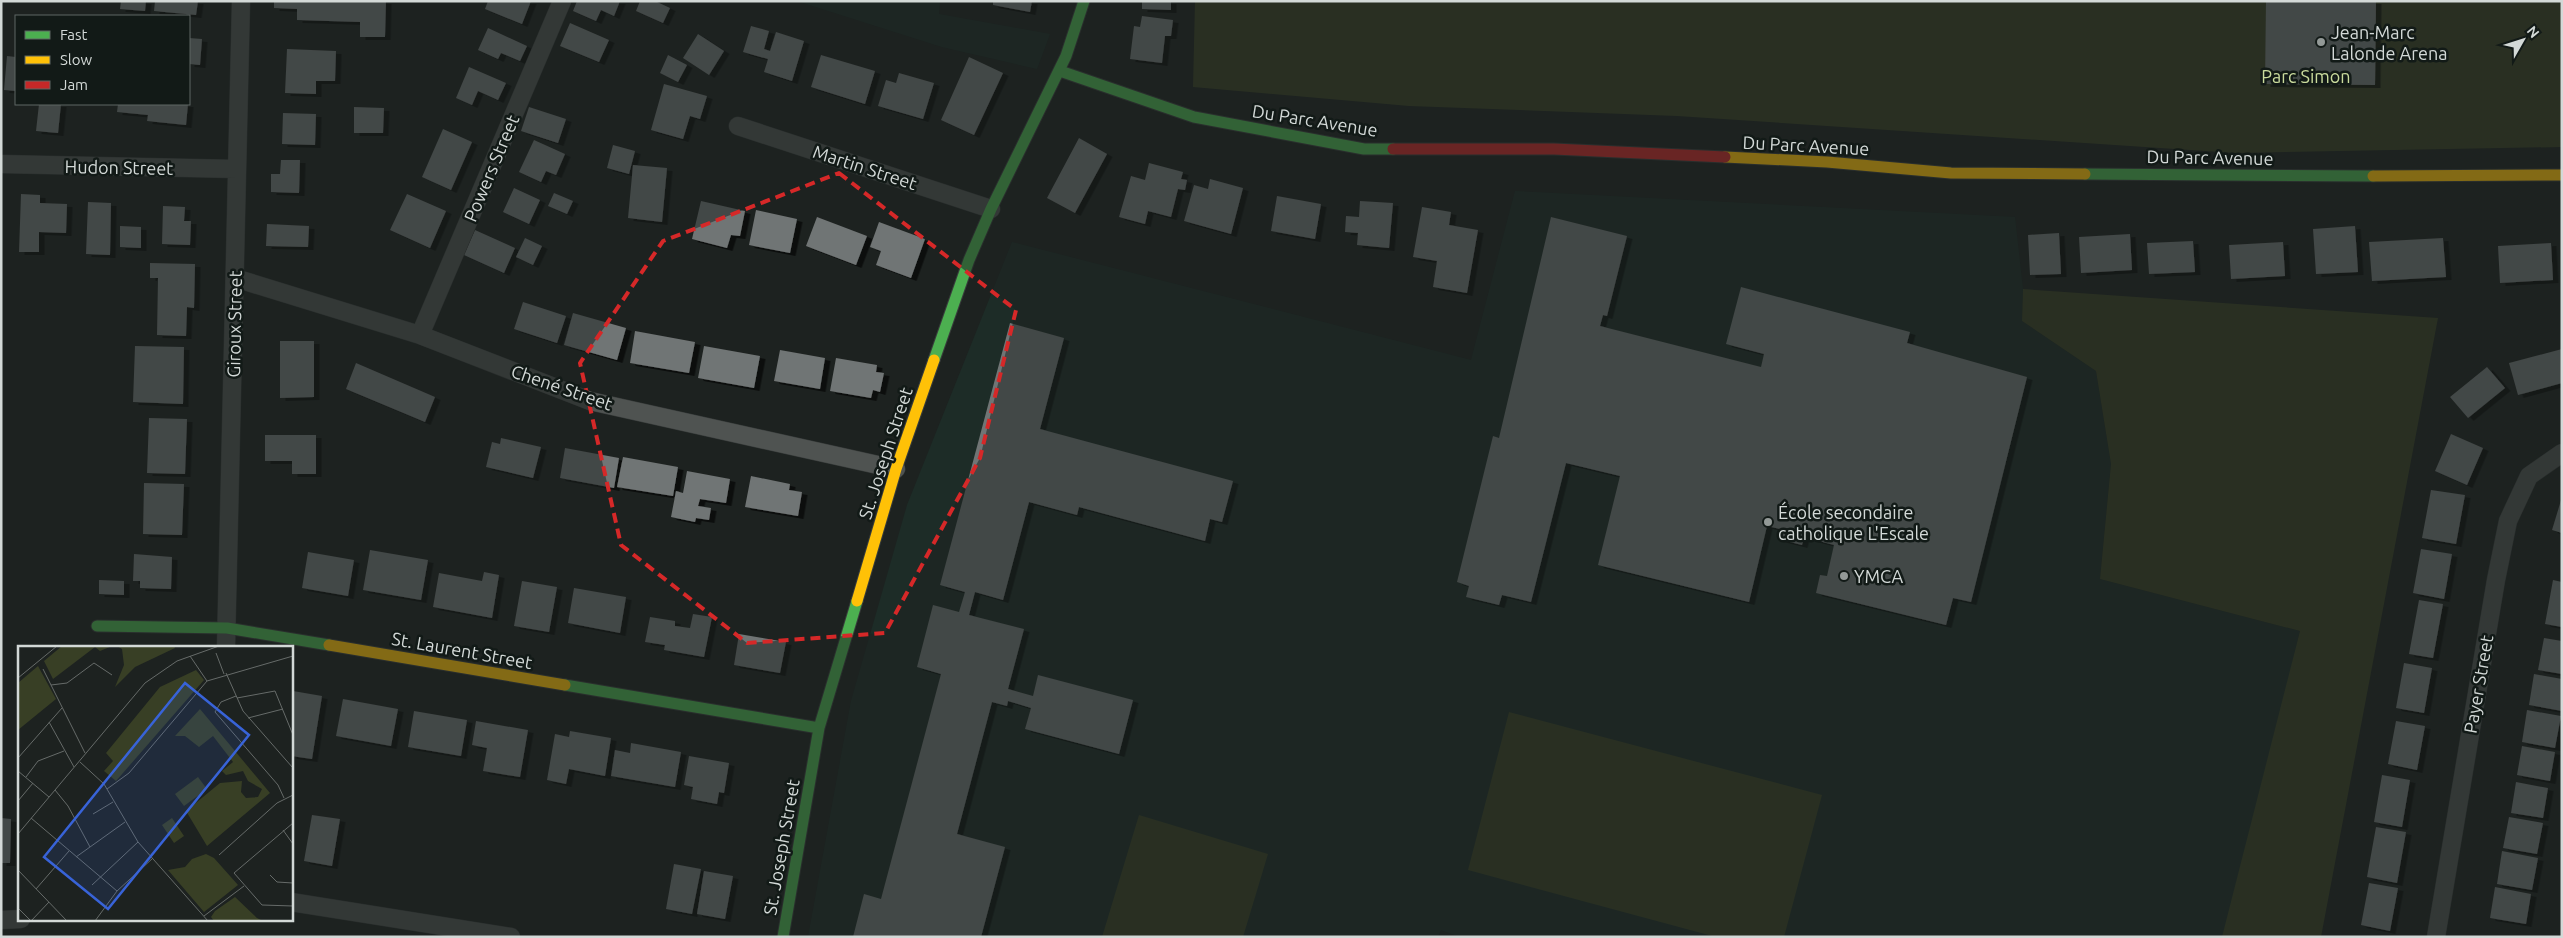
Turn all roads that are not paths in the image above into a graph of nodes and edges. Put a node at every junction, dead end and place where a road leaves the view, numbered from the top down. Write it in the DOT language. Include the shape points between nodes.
graph roads {
  1 [pos="241,1"];
  2 [pos="562,1"];
  3 [pos="1084,1"];
  4 [pos="1060,71"];
  5 [pos="738,126"];
  6 [pos="1,164"];
  7 [pos="237,169"];
  8 [pos="2562,175"];
  9 [pos="991,209"];
  10 [pos="235,278"];
  11 [pos="420,335"];
  12 [pos="2562,453"];
  13 [pos="896,470"];
  14 [pos="97,626"];
  15 [pos="227,628"];
  16 [pos="226,646"];
  17 [pos="819,728"];
  18 [pos="292,902"];
  19 [pos="18,919"];
  20 [pos="1,920"];
  21 [pos="511,937"];
  22 [pos="783,937"];
  23 [pos="2436,937"];
  1 -- 7 [label="street, Giroux Street"];
  2 -- 11 [label="street, Powers Street"];
  3 -- 4 [label="street, St. Joseph Street"];
  4 -- 8 [label="street, Du Parc Avenue" via="1194,117 1364,149 1564,150 1827,162 1951,173"];
  4 -- 9 [label="street, St. Joseph Street"];
  5 -- 9 [label="street, Martin Street"];
  6 -- 7 [label="street, Hudon Street"];
  7 -- 10 [label="street, Giroux Street"];
  9 -- 13 [label="street, St. Joseph Street" via="969,260"];
  10 -- 11 [label="street, Chené Street"];
  10 -- 15 [label="street, Giroux Street"];
  11 -- 13 [label="street, Chené Street" via="590,401"];
  12 -- 23 [label="street, Payer Street" via="2529,476 2508,521"];
  13 -- 17 [label="street, St. Joseph Street"];
  14 -- 15 [label="street, St. Laurent Street"];
  15 -- 16 [label="street, Giroux Street"];
  15 -- 17 [label="street, St. Laurent Street"];
  17 -- 22 [label="street, St. Joseph Street"];
  18 -- 21 [label="street"];
  19 -- 20 [label="street"];
}
